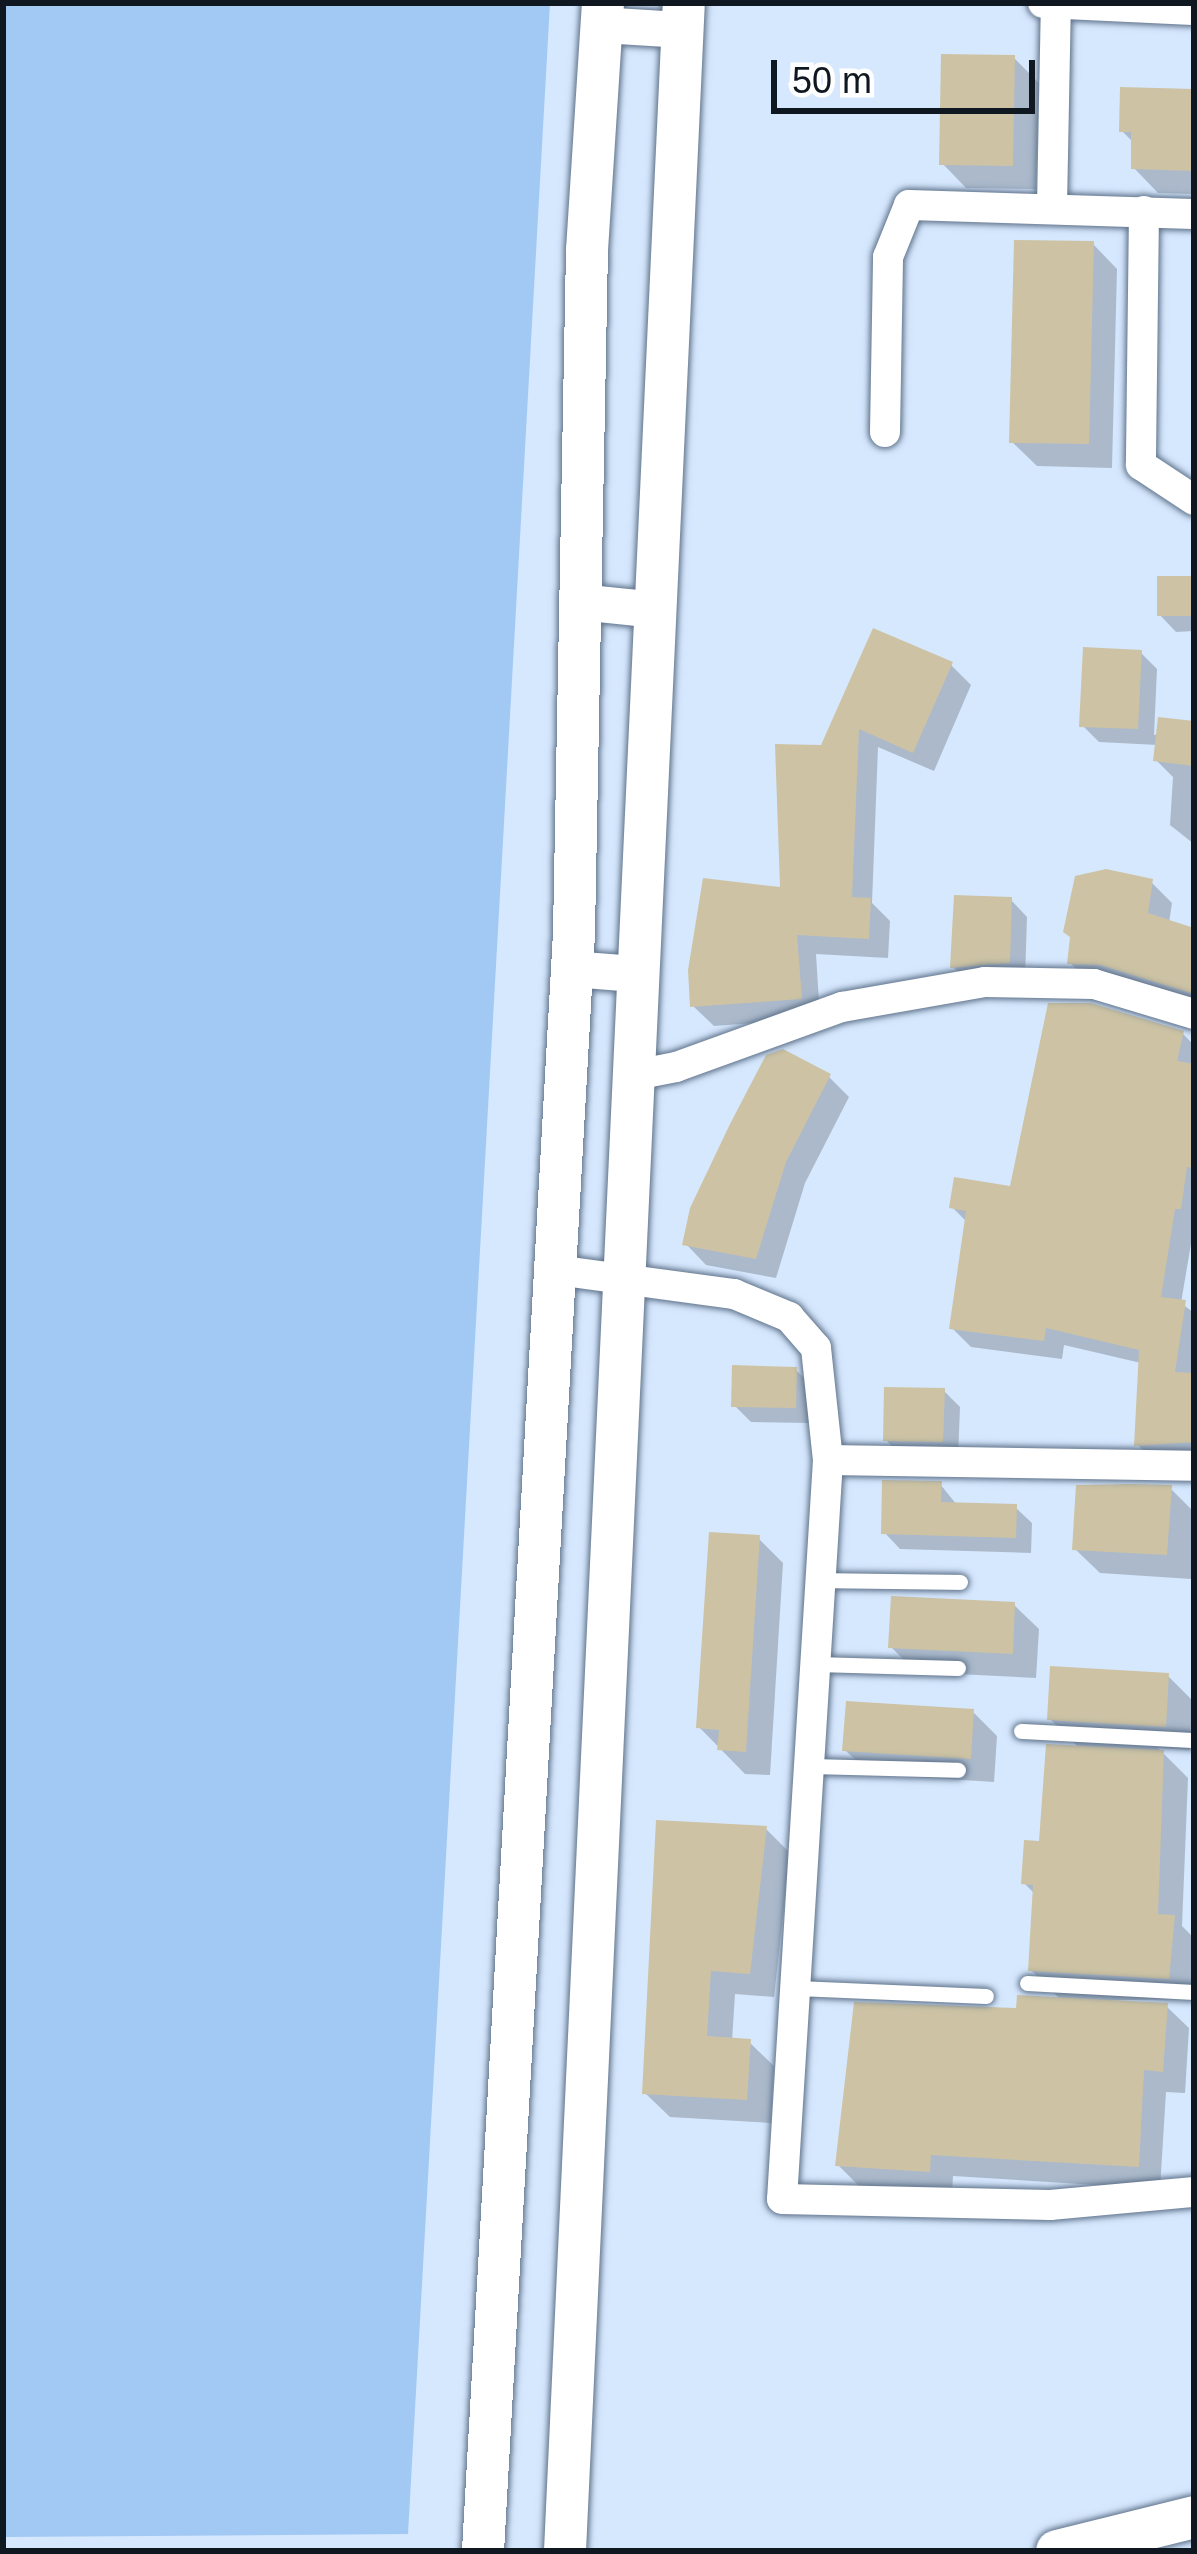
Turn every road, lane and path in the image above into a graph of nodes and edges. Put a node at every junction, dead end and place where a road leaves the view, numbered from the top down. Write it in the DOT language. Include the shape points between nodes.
graph roads {
  1 [pos="1043,3"];
  2 [pos="1056,4"];
  3 [pos="1194,10"];
  4 [pos="602,14"];
  5 [pos="683,17"];
  6 [pos="1052,207"];
  7 [pos="1144,211"];
  8 [pos="1194,214"];
  9 [pos="885,432"];
  10 [pos="1194,500"];
  11 [pos="579,602"];
  12 [pos="656,610"];
  13 [pos="573,951"];
  14 [pos="635,974"];
  15 [pos="1194,1014"];
  16 [pos="630,1076"];
  17 [pos="556,1270"];
  18 [pos="619,1278"];
  19 [pos="828,1460"];
  20 [pos="1194,1466"];
  21 [pos="820,1580"];
  22 [pos="960,1582"];
  23 [pos="815,1664"];
  24 [pos="958,1667"];
  25 [pos="1022,1731"];
  26 [pos="1194,1740"];
  27 [pos="809,1766"];
  28 [pos="958,1770"];
  29 [pos="1027,1983"];
  30 [pos="797,1988"];
  31 [pos="1194,1992"];
  32 [pos="986,1996"];
  33 [pos="1194,2192"];
  34 [pos="1194,2517"];
  35 [pos="483,2551"];
  36 [pos="566,2551"];
  37 [pos="1057,2551"];
  1 -- 2 [label="street"];
  2 -- 3 [label="street"];
  2 -- 6 [label="street"];
  4 -- 5 [label="street"];
  4 -- 11 [label="main road"];
  5 -- 12 [label="main road"];
  6 -- 7 [label="street"];
  6 -- 9 [label="street" via="918,202 901,216 888,257"];
  7 -- 8 [label="street"];
  7 -- 10 [label="street" via="1141,465"];
  11 -- 12 [label="street"];
  11 -- 13 [label="main road"];
  12 -- 14 [label="main road"];
  13 -- 14 [label="street"];
  13 -- 17 [label="main road"];
  14 -- 16 [label="main road"];
  15 -- 16 [label="street" via="1094,984 985,982 842,1007"];
  16 -- 18 [label="main road"];
  17 -- 18 [label="street"];
  17 -- 35 [label="main road"];
  18 -- 19 [label="street" via="734,1294 789,1317 816,1348"];
  18 -- 36 [label="main road"];
  19 -- 20 [label="street"];
  19 -- 21 [label="street"];
  21 -- 22 [label="lane"];
  21 -- 23 [label="street"];
  23 -- 24 [label="lane"];
  23 -- 27 [label="street"];
  25 -- 26 [label="lane"];
  27 -- 28 [label="lane"];
  27 -- 30 [label="street"];
  29 -- 31 [label="lane"];
  30 -- 32 [label="lane"];
  30 -- 33 [label="street" via="782,2199 1050,2205"];
  34 -- 37 [label="main road"];
}
